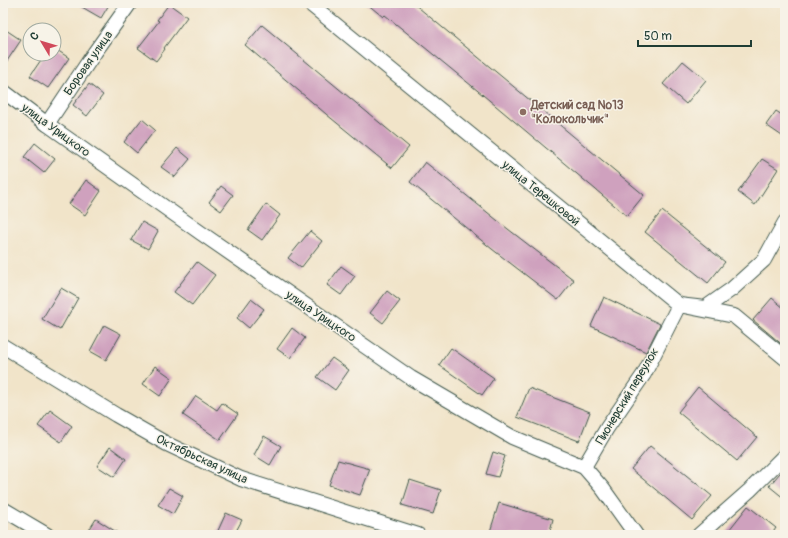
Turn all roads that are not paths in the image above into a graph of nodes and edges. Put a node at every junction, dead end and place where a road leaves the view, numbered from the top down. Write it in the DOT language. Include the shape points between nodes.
graph roads {
  1 [pos="130,3"];
  2 [pos="309,3"];
  3 [pos="3,91"];
  4 [pos="47,124"];
  5 [pos="785,222"];
  6 [pos="679,305"];
  7 [pos="3,346"];
  8 [pos="785,358"];
  9 [pos="785,454"];
  10 [pos="584,467"];
  11 [pos="3,509"];
  12 [pos="47,535"];
  13 [pos="418,535"];
  14 [pos="636,535"];
  15 [pos="699,535"];
  1 -- 4 [label="street, Боровая улица"];
  2 -- 6 [label="street, улица Терешковой"];
  3 -- 4 [label="street, улица Урицкого"];
  4 -- 10 [label="street, улица Урицкого" via="201,234 411,378 512,437"];
  5 -- 6 [label="street" via="764,260 732,289 705,308"];
  6 -- 8 [label="street, улица Терешковой" via="734,316"];
  6 -- 10 [label="street, Пионерский переулок" via="644,374"];
  7 -- 13 [label="street, Октябрьская улица" via="167,444 241,479"];
  9 -- 15 [label="street" via="750,490"];
  10 -- 14 [label="street, улица Урицкого"];
  11 -- 12 [label="street"];
}
